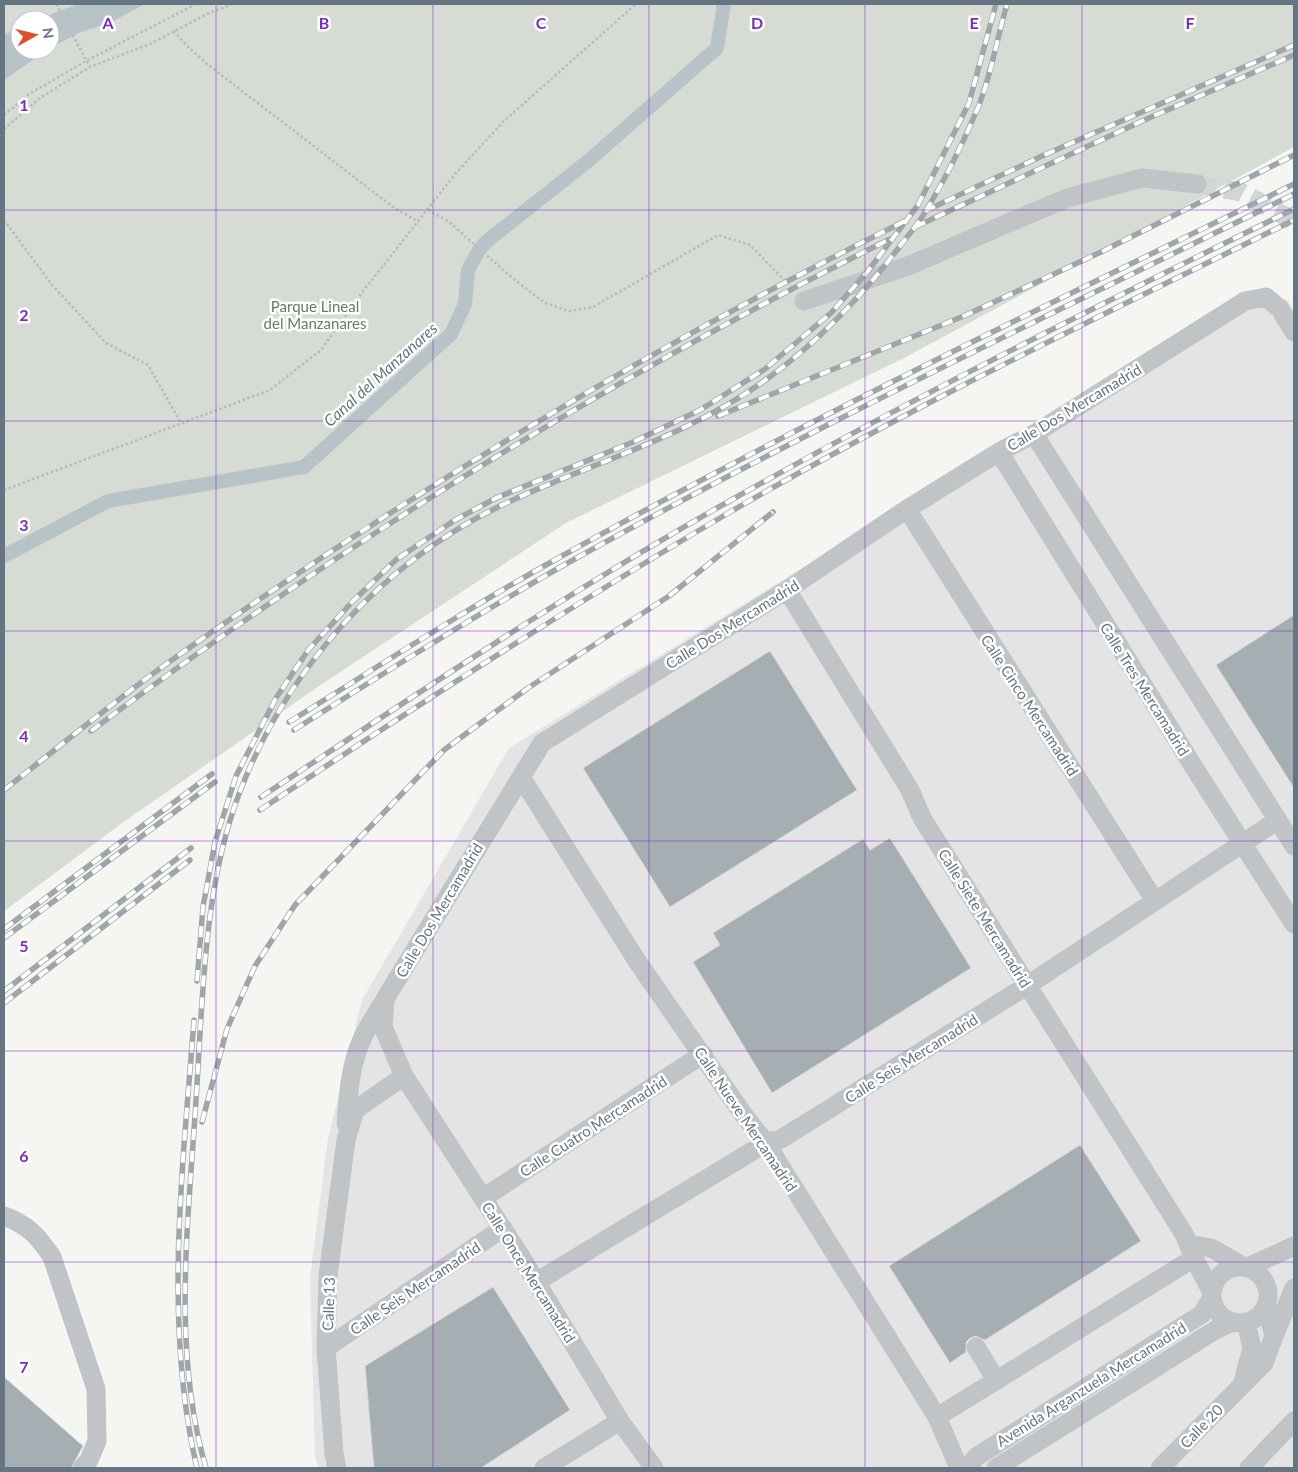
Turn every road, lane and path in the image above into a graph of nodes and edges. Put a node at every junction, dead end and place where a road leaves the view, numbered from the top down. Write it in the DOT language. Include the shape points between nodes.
graph roads {
  1 [pos="56,4"];
  2 [pos="196,4"];
  3 [pos="233,4"];
  4 [pos="636,4"];
  5 [pos="174,31"];
  6 [pos="86,61"];
  7 [pos="90,67"];
  8 [pos="4,115"];
  9 [pos="4,129"];
  10 [pos="1197,184"];
  11 [pos="428,210"];
  12 [pos="4,220"];
  13 [pos="419,222"];
  14 [pos="804,300"];
  15 [pos="1294,332"];
  16 [pos="181,423"];
  17 [pos="1034,434"];
  18 [pos="999,452"];
  19 [pos="4,490"];
  20 [pos="907,509"];
  21 [pos="787,590"];
  22 [pos="521,777"];
  23 [pos="1278,820"];
  24 [pos="1243,843"];
  25 [pos="1294,846"];
  26 [pos="1154,901"];
  27 [pos="1294,924"];
  28 [pos="1028,985"];
  29 [pos="385,999"];
  30 [pos="703,1054"];
  31 [pos="404,1076"];
  32 [pos="346,1140"];
  33 [pos="766,1143"];
  34 [pos="483,1198"];
  35 [pos="4,1216"];
  36 [pos="503,1228"];
  37 [pos="1294,1246"];
  38 [pos="1191,1251"];
  39 [pos="1245,1267"];
  40 [pos="1294,1274"];
  41 [pos="536,1282"];
  42 [pos="1294,1288"];
  43 [pos="1211,1295"];
  44 [pos="1267,1301"];
  45 [pos="1240,1322"];
  46 [pos="1274,1336"];
  47 [pos="976,1347"];
  48 [pos="326,1348"];
  49 [pos="996,1380"];
  50 [pos="1243,1383"];
  51 [pos="937,1417"];
  52 [pos="620,1421"];
  53 [pos="1294,1421"];
  54 [pos="82,1468"];
  55 [pos="337,1468"];
  56 [pos="544,1468"];
  57 [pos="654,1468"];
  58 [pos="959,1468"];
  59 [pos="968,1468"];
  60 [pos="996,1468"];
  61 [pos="1160,1468"];
  62 [pos="1249,1468"];
  1 -- 6 [label="path"];
  2 -- 6 [label="path"];
  3 -- 5 [label="path"];
  4 -- 11 [label="path" via="504,121 456,173"];
  5 -- 7 [label="path"];
  5 -- 13 [label="path" via="207,64"];
  6 -- 7 [label="path"];
  6 -- 8 [label="path" via="29,94"];
  7 -- 9 [label="path" via="40,98"];
  10 -- 14 [label="lane" via="1142,178 1067,198 908,266"];
  11 -- 13 [label="path"];
  11 -- 14 [label="path" via="448,221 545,304 569,310 593,307 718,235 750,245"];
  12 -- 16 [label="path" via="52,285 106,343 148,365"];
  13 -- 16 [label="path" via="321,350 306,364 270,390"];
  15 -- 17 [label="lane, Calle Dos Mercamadrid" via="1274,302 1266,297 1245,301"];
  16 -- 19 [label="path"];
  17 -- 18 [label="lane, Calle Dos Mercamadrid"];
  17 -- 23 [label="lane"];
  18 -- 20 [label="lane, Calle Dos Mercamadrid"];
  18 -- 24 [label="lane, Calle Tres Mercamadrid"];
  20 -- 21 [label="lane, Calle Dos Mercamadrid"];
  20 -- 26 [label="lane, Calle Cinco Mercamadrid"];
  21 -- 22 [label="lane, Calle Dos Mercamadrid" via="542,743"];
  21 -- 28 [label="lane, Calle Siete Mercamadrid" via="910,790 922,818"];
  22 -- 29 [label="lane, Calle Dos Mercamadrid"];
  22 -- 30 [label="lane, Calle Nueve Mercamadrid" via="637,961"];
  23 -- 24 [label="lane, Calle Seis Mercamadrid"];
  23 -- 25 [label="lane"];
  24 -- 26 [label="lane, Calle Seis Mercamadrid"];
  24 -- 27 [label="lane, Calle Tres Mercamadrid"];
  26 -- 28 [label="lane, Calle Seis Mercamadrid"];
  28 -- 33 [label="lane, Calle Seis Mercamadrid" via="781,1139"];
  28 -- 38 [label="lane, Calle Siete Mercamadrid"];
  29 -- 31 [label="lane, Calle Dos Mercamadrid" via="383,1027"];
  29 -- 32 [label="lane, Calle 13" via="362,1038 355,1059"];
  30 -- 33 [label="lane, Calle Nueve Mercamadrid"];
  30 -- 34 [label="lane, Calle Cuatro Mercamadrid"];
  31 -- 32 [label="lane, Calle 13" via="355,1110"];
  31 -- 34 [label="lane, Calle Once Mercamadrid"];
  32 -- 48 [label="lane, Calle 13" via="328,1276"];
  33 -- 41 [label="lane, Calle Seis Mercamadrid"];
  33 -- 51 [label="lane, Calle Nueve Mercamadrid"];
  34 -- 36 [label="lane, Calle Once Mercamadrid"];
  35 -- 54 [label="lane" via="22,1222 52,1258 96,1389 96,1441 89,1460"];
  36 -- 41 [label="lane, Calle Once Mercamadrid"];
  36 -- 48 [label="lane, Calle Seis Mercamadrid"];
  37 -- 39 [label="lane"];
  38 -- 39 [label="lane" via="1211,1248"];
  38 -- 43 [label="lane, Calle Siete Mercamadrid"];
  38 -- 49 [label="lane"];
  39 -- 43 [label="lane" via="1228,1268 1222,1272"];
  39 -- 44 [label="lane" via="1259,1273 1264,1280"];
  40 -- 44 [label="lane"];
  41 -- 52 [label="lane, Calle Once Mercamadrid"];
  42 -- 46 [label="lane, Calle 20"];
  43 -- 45 [label="lane" via="1219,1314"];
  43 -- 59 [label="lane, Avenida Arganzuela Mercamadrid" via="1202,1314 976,1457"];
  44 -- 45 [label="lane" via="1258,1316"];
  44 -- 46 [label="lane"];
  45 -- 50 [label="lane" via="1252,1348"];
  45 -- 60 [label="lane, Avenida Arganzuela Mercamadrid" via="1217,1329"];
  46 -- 50 [label="lane, Calle 20" via="1264,1363"];
  47 -- 49 [label="lane"];
  48 -- 55 [label="lane, Calle 13"];
  49 -- 51 [label="lane"];
  50 -- 61 [label="lane, Calle 20"];
  51 -- 58 [label="lane, Calle Nueve Mercamadrid"];
  52 -- 56 [label="lane"];
  52 -- 57 [label="lane, Calle Once Mercamadrid"];
  53 -- 62 [label="lane"];
}
